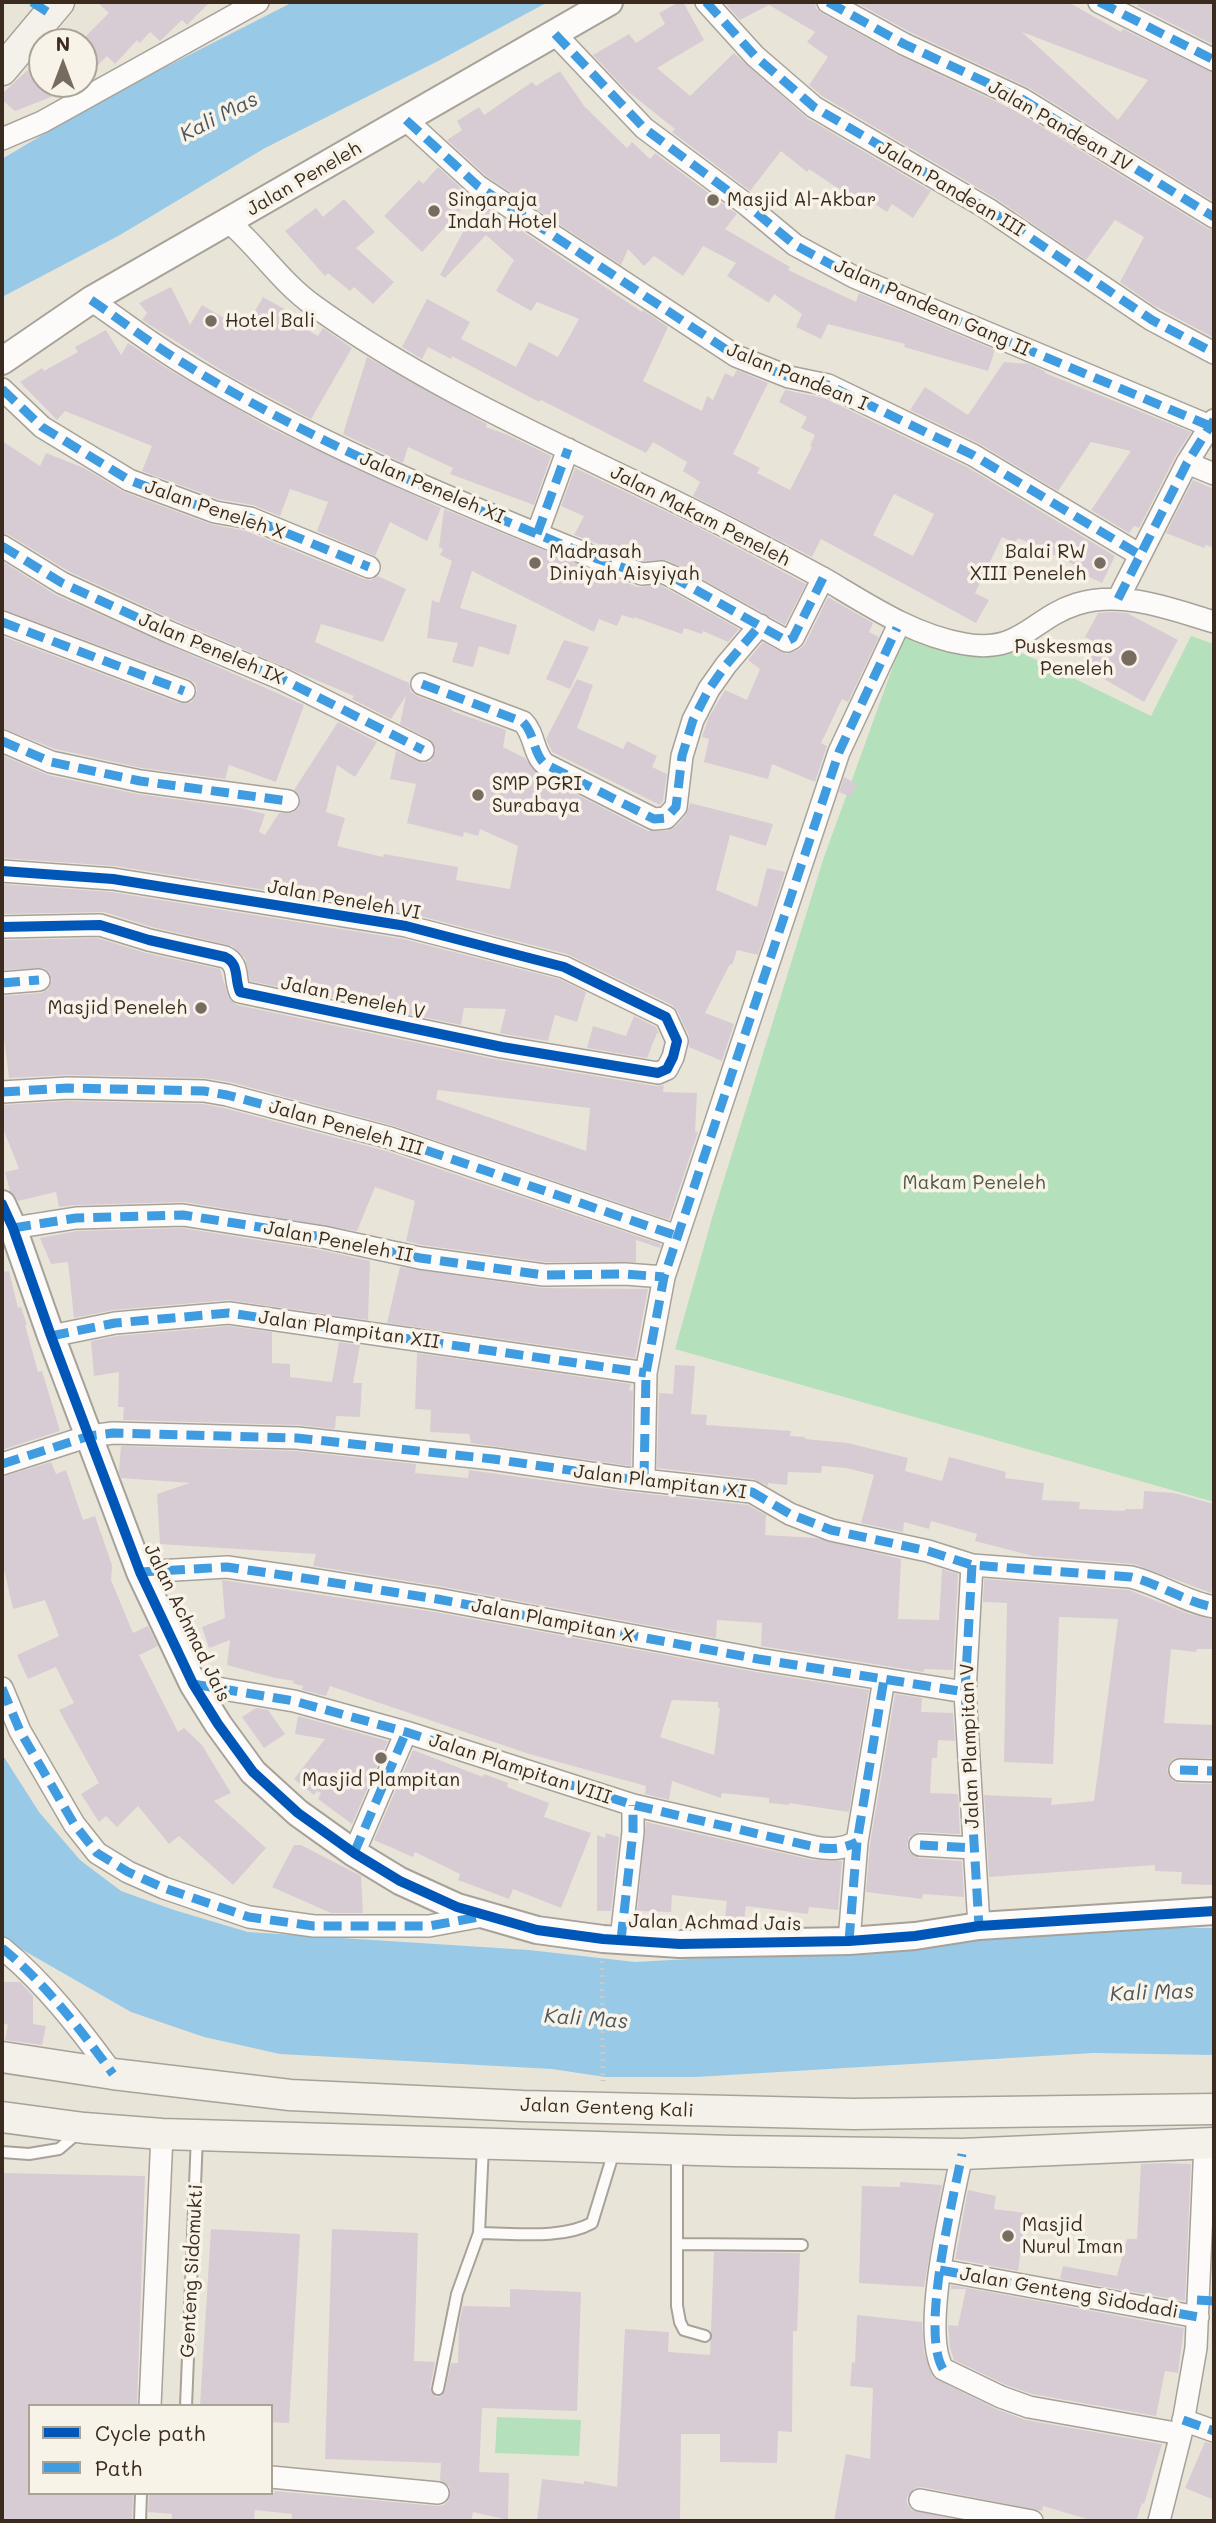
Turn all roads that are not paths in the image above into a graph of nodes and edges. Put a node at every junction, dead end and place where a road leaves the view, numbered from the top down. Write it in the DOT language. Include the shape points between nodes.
graph roads {
  1 [pos="258,2"];
  2 [pos="609,2"];
  3 [pos="706,2"];
  4 [pos="828,2"];
  5 [pos="1099,2"];
  6 [pos="47,6"];
  7 [pos="555,34"];
  8 [pos="1214,60"];
  9 [pos="2,70"];
  10 [pos="406,120"];
  11 [pos="2,139"];
  12 [pos="1214,217"];
  13 [pos="229,222"];
  14 [pos="92,300"];
  15 [pos="1214,353"];
  16 [pos="2,361"];
  17 [pos="2,389"];
  18 [pos="1212,423"];
  19 [pos="568,449"];
  20 [pos="1187,463"];
  21 [pos="1214,474"];
  22 [pos="537,534"];
  23 [pos="2,546"];
  24 [pos="1140,555"];
  25 [pos="369,567"];
  26 [pos="823,578"];
  27 [pos="1118,599"];
  28 [pos="2,622"];
  29 [pos="900,622"];
  30 [pos="1214,622"];
  31 [pos="760,625"];
  32 [pos="422,684"];
  33 [pos="184,691"];
  34 [pos="2,741"];
  35 [pos="423,750"];
  36 [pos="288,801"];
  37 [pos="2,871"];
  38 [pos="2,927"];
  39 [pos="39,980"];
  40 [pos="2,983"];
  41 [pos="666,1017"];
  42 [pos="2,1092"];
  43 [pos="2,1204"];
  44 [pos="13,1228"];
  45 [pos="677,1236"];
  46 [pos="664,1277"];
  47 [pos="51,1336"];
  48 [pos="646,1373"];
  49 [pos="89,1436"];
  50 [pos="2,1464"];
  51 [pos="644,1479"];
  52 [pos="972,1565"];
  53 [pos="140,1572"];
  54 [pos="1214,1607"];
  55 [pos="884,1679"];
  56 [pos="193,1684"];
  57 [pos="2,1688"];
  58 [pos="965,1692"];
  59 [pos="406,1732"];
  60 [pos="1180,1770"];
  61 [pos="1214,1771"];
  62 [pos="633,1805"];
  63 [pos="857,1842"];
  64 [pos="920,1845"];
  65 [pos="973,1848"];
  66 [pos="354,1853"];
  67 [pos="1214,1911"];
  68 [pos="485,1915"];
  69 [pos="979,1926"];
  70 [pos="849,1941"];
  71 [pos="611,1946"];
  72 [pos="2,1948"];
  73 [pos="2,2057"];
  74 [pos="113,2074"];
  75 [pos="1214,2109"];
  76 [pos="731,2112"];
  77 [pos="786,2113"];
  78 [pos="2,2117"];
  79 [pos="84,2128"];
  80 [pos="162,2134"];
  81 [pos="197,2136"];
  82 [pos="483,2143"];
  83 [pos="1210,2143"];
  84 [pos="616,2147"];
  85 [pos="677,2149"];
  86 [pos="732,2151"];
  87 [pos="787,2151"];
  88 [pos="2,2152"];
  89 [pos="962,2154"];
  90 [pos="479,2233"];
  91 [pos="677,2244"];
  92 [pos="802,2245"];
  93 [pos="940,2270"];
  94 [pos="1203,2306"];
  95 [pos="705,2336"];
  96 [pos="438,2389"];
  97 [pos="150,2404"];
  98 [pos="186,2404"];
  99 [pos="1182,2427"];
  100 [pos="1214,2431"];
  101 [pos="273,2477"];
  102 [pos="438,2493"];
  103 [pos="141,2495"];
  104 [pos="920,2500"];
  105 [pos="139,2521"];
  106 [pos="1032,2521"];
  107 [pos="1159,2521"];
  1 -- 11 [label="street" via="43,122"];
  2 -- 7 [label="street, Jalan Peneleh"];
  3 -- 15 [label="street, Jalan Pandean III" via="755,56 814,107 988,209 1152,320"];
  4 -- 12 [label="street, Jalan Pandean IV" via="904,44 1022,99"];
  5 -- 8 [label="street"];
  6 -- 9 [label="main road"];
  7 -- 10 [label="street, Jalan Peneleh"];
  7 -- 18 [label="street, Jalan Pandean Gang II" via="643,128 795,244 854,277"];
  10 -- 13 [label="street, Jalan Peneleh"];
  10 -- 24 [label="street, Jalan Pandean I" via="478,186 736,356 789,377 828,385 973,455"];
  13 -- 14 [label="street, Jalan Peneleh"];
  13 -- 19 [label="street, Jalan Makam Peneleh" via="312,304 439,384"];
  14 -- 16 [label="street, Jalan Peneleh"];
  14 -- 22 [label="street, Jalan Peneleh XI" via="174,358 265,410 343,450"];
  17 -- 25 [label="street, Jalan Peneleh X" via="43,427 129,480 215,512 250,518"];
  18 -- 20 [label="street"];
  19 -- 22 [label="street"];
  19 -- 26 [label="street, Jalan Makam Peneleh"];
  20 -- 21 [label="street"];
  20 -- 24 [label="street"];
  22 -- 31 [label="street, Jalan Peneleh XI" via="642,574 662,572"];
  23 -- 35 [label="street, Jalan Peneleh IX" via="62,583 284,680"];
  24 -- 27 [label="street"];
  26 -- 29 [label="street, Jalan Makam Peneleh"];
  26 -- 31 [label="street, Jalan Peneleh XI" via="793,638 788,641"];
  27 -- 29 [label="street, Jalan Makam Peneleh" via="1076,604 1018,639 985,647"];
  27 -- 30 [label="street, Jalan Makam Peneleh" via="1142,601"];
  28 -- 33 [label="street"];
  29 -- 45 [label="street" via="839,752"];
  31 -- 32 [label="street" via="726,665 693,720 678,775 676,807 666,818 654,819 545,764 523,722"];
  34 -- 36 [label="street" via="51,762"];
  37 -- 41 [label="street, Jalan Peneleh VI" via="113,880 406,926 564,967"];
  38 -- 41 [label="street, Jalan Peneleh V" via="110,927 232,960 240,992 502,1047 658,1073 667,1069 677,1041"];
  39 -- 40 [label="street"];
  42 -- 45 [label="street, Jalan Peneleh III" via="68,1088 227,1095 390,1138"];
  43 -- 44 [label="street, Jalan Achmad Jais"];
  44 -- 46 [label="street, Jalan Peneleh II" via="76,1218 183,1215 544,1275"];
  44 -- 47 [label="street, Jalan Achmad Jais"];
  45 -- 46 [label="street"];
  46 -- 48 [label="street"];
  47 -- 48 [label="street, Jalan Plampitan XII" via="115,1323 229,1313"];
  47 -- 49 [label="street, Jalan Achmad Jais"];
  48 -- 51 [label="street"];
  49 -- 50 [label="street, Jalan Plampitan XI"];
  49 -- 51 [label="street, Jalan Plampitan XI" via="297,1438"];
  49 -- 53 [label="street, Jalan Achmad Jais"];
  51 -- 52 [label="street, Jalan Plampitan XI" via="752,1492 831,1530"];
  52 -- 54 [label="street, Jalan Plampitan XI" via="1131,1577"];
  52 -- 58 [label="street, Jalan Plampitan V"];
  53 -- 55 [label="street, Jalan Plampitan X" via="227,1567 436,1599"];
  53 -- 56 [label="street, Jalan Achmad Jais"];
  55 -- 58 [label="street, Jalan Plampitan X"];
  55 -- 63 [label="street"];
  56 -- 59 [label="street, Jalan Plampitan VIII" via="294,1701"];
  56 -- 66 [label="street, Jalan Achmad Jais" via="253,1772"];
  57 -- 68 [label="street" via="20,1731 74,1824 97,1853 128,1872 250,1917 314,1926 429,1926"];
  58 -- 65 [label="street, Jalan Plampitan V"];
  59 -- 62 [label="street, Jalan Plampitan VIII"];
  59 -- 66 [label="street, Jalan Plampitan VIII"];
  60 -- 61 [label="street"];
  62 -- 63 [label="street, Jalan Plampitan VIII" via="830,1850"];
  62 -- 71 [label="street, Jalan Plampitan VIII" via="633,1832"];
  63 -- 70 [label="street"];
  64 -- 65 [label="street"];
  65 -- 69 [label="street, Jalan Plampitan V"];
  66 -- 68 [label="street, Jalan Achmad Jais" via="400,1881"];
  67 -- 69 [label="street, Jalan Achmad Jais"];
  68 -- 71 [label="street, Jalan Achmad Jais"];
  69 -- 70 [label="street, Jalan Achmad Jais"];
  70 -- 71 [label="street, Jalan Achmad Jais"];
  72 -- 74 [label="street" via="79,2029"];
  73 -- 74 [label="main road, Jalan Genteng Kali"];
  74 -- 76 [label="main road, Jalan Genteng Kali" via="290,2095"];
  75 -- 77 [label="main road, Jalan Genteng Kali"];
  76 -- 77 [label="main road, Jalan Genteng Kali"];
  76 -- 86 [label="main road" via="738,2131"];
  77 -- 87 [label="main road" via="780,2134"];
  78 -- 79 [label="main road, Jalan Genteng Kali"];
  79 -- 80 [label="main road, Jalan Genteng Kali"];
  79 -- 88 [label="lane" via="58,2149"];
  80 -- 81 [label="main road, Jalan Genteng Kali"];
  80 -- 97 [label="street"];
  81 -- 82 [label="main road, Jalan Genteng Kali"];
  81 -- 98 [label="lane, Genteng Sidomukti"];
  82 -- 84 [label="main road, Jalan Genteng Kali"];
  82 -- 90 [label="lane"];
  83 -- 89 [label="main road, Jalan Genteng Kali"];
  83 -- 94 [label="street"];
  84 -- 85 [label="main road, Jalan Genteng Kali"];
  84 -- 90 [label="lane" via="592,2223 566,2233"];
  85 -- 86 [label="main road, Jalan Genteng Kali"];
  85 -- 91 [label="lane"];
  86 -- 87 [label="main road, Jalan Genteng Kali"];
  87 -- 89 [label="main road, Jalan Genteng Kali"];
  89 -- 93 [label="street"];
  90 -- 96 [label="lane" via="457,2294"];
  91 -- 92 [label="lane"];
  91 -- 95 [label="lane" via="680,2322 684,2330"];
  93 -- 94 [label="street, Jalan Genteng Sidodadi"];
  93 -- 99 [label="street" via="935,2313 938,2360 943,2369 1029,2407"];
  94 -- 99 [label="street"];
  99 -- 100 [label="street"];
  99 -- 107 [label="street"];
  101 -- 102 [label="street"];
  103 -- 105 [label="lane"];
  104 -- 106 [label="street"];
}
